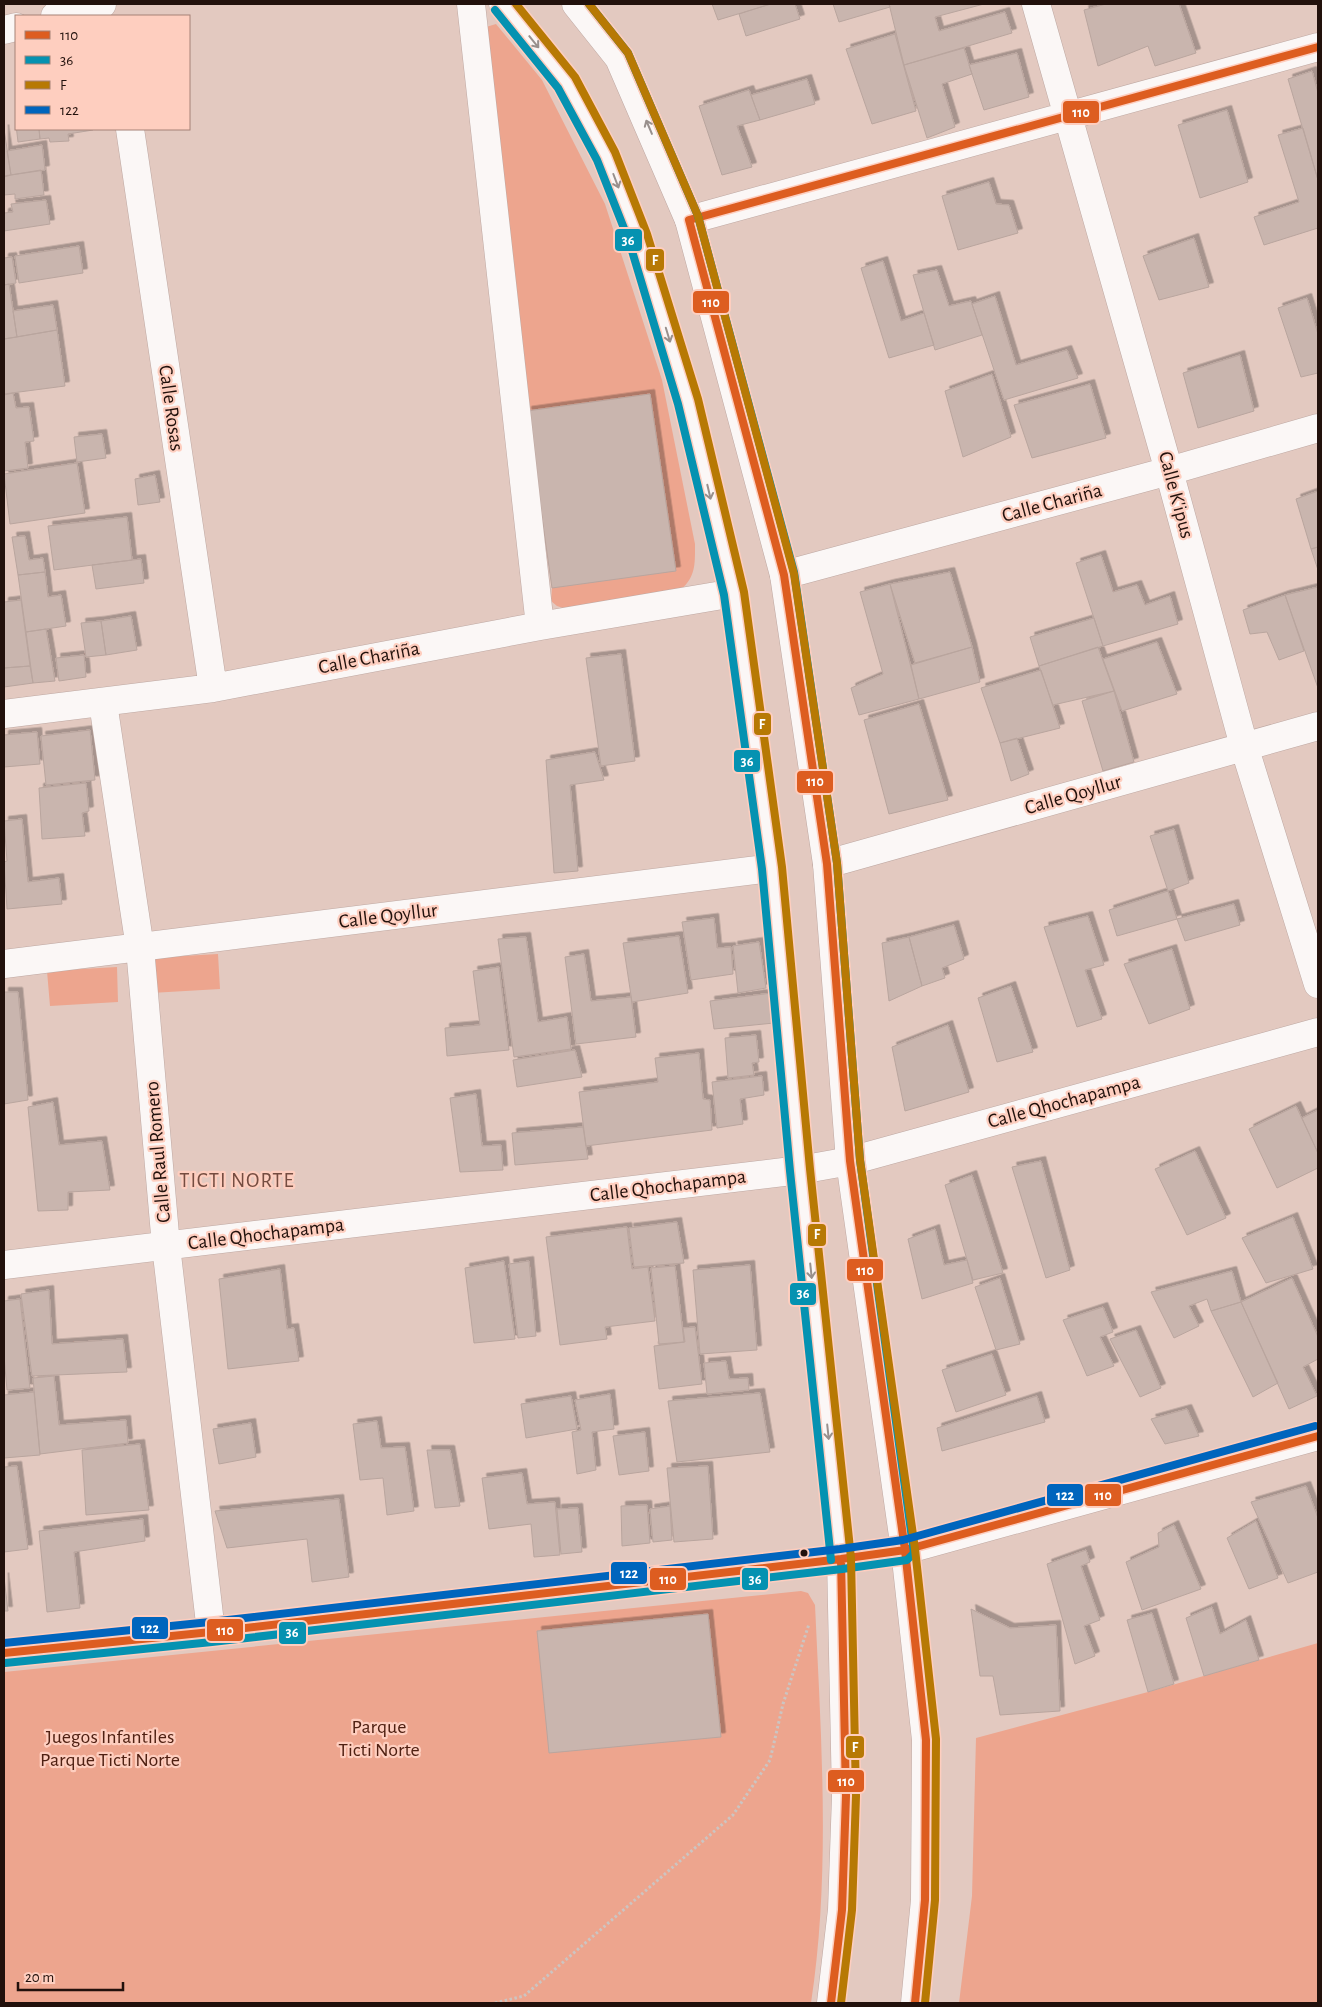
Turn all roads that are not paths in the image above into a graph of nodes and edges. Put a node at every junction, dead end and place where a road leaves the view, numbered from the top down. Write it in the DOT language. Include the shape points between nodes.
graph roads {
  1 [pos="102,4"];
  2 [pos="471,4"];
  3 [pos="503,4"];
  4 [pos="576,4"];
  5 [pos="1036,4"];
  6 [pos="59,15"];
  7 [pos="1318,47"];
  8 [pos="1068,116"];
  9 [pos="130,130"];
  10 [pos="689,220"];
  11 [pos="1318,428"];
  12 [pos="1169,471"];
  13 [pos="784,575"];
  14 [pos="734,593"];
  15 [pos="540,626"];
  16 [pos="213,688"];
  17 [pos="104,702"];
  18 [pos="4,714"];
  19 [pos="1318,726"];
  20 [pos="1244,746"];
  21 [pos="827,864"];
  22 [pos="772,868"];
  23 [pos="140,948"];
  24 [pos="4,964"];
  25 [pos="1318,984"];
  26 [pos="1318,1032"];
  27 [pos="850,1161"];
  28 [pos="800,1170"];
  29 [pos="166,1246"];
  30 [pos="4,1265"];
  31 [pos="1318,1436"];
  32 [pos="905,1550"];
  33 [pos="841,1559"];
  34 [pos="212,1632"];
  35 [pos="4,1653"];
  36 [pos="831,2003"];
  37 [pos="915,2003"];
  1 -- 6 [label="street"];
  2 -- 15 [label="street"];
  3 -- 14 [label="street, one-way" via="566,82 606,156 634,229 688,401"];
  10 -- 4 [label="street, one-way" via="619,58"];
  5 -- 8 [label="street, Calle K'ipus"];
  7 -- 8 [label="street"];
  8 -- 10 [label="street"];
  8 -- 12 [label="street, Calle K'ipus"];
  9 -- 16 [label="street, Calle Rosas"];
  10 -- 13 [label="street"];
  11 -- 12 [label="street, Calle Chariña"];
  12 -- 13 [label="street, Calle Chariña"];
  12 -- 20 [label="street, Calle K'ipus"];
  13 -- 21 [label="street"];
  14 -- 15 [label="street, Calle Chariña"];
  14 -- 22 [label="street"];
  15 -- 16 [label="street, Calle Chariña"];
  16 -- 17 [label="street, Calle Chariña"];
  17 -- 18 [label="street, Calle Chariña"];
  17 -- 23 [label="street, Calle Raul Romero"];
  19 -- 20 [label="street, Calle Qoyllur"];
  20 -- 21 [label="street, Calle Qoyllur"];
  20 -- 25 [label="street, Calle K'ipus"];
  21 -- 27 [label="street"];
  22 -- 23 [label="street, Calle Qoyllur"];
  22 -- 28 [label="street"];
  23 -- 24 [label="street, Calle Qoyllur"];
  23 -- 29 [label="street, Calle Raul Romero"];
  26 -- 27 [label="street, Calle Qhochapampa"];
  27 -- 28 [label="street, Calle Qhochapampa"];
  27 -- 32 [label="street"];
  28 -- 29 [label="street, Calle Qhochapampa"];
  28 -- 33 [label="street, one-way"];
  29 -- 30 [label="street, Calle Qhochapampa"];
  29 -- 34 [label="street, Calle Raul Romero"];
  31 -- 32 [label="street"];
  32 -- 33 [label="street"];
  32 -- 37 [label="street" via="926,1740 925,1900"];
  33 -- 34 [label="street"];
  33 -- 36 [label="street" via="846,1796 842,1910"];
  34 -- 35 [label="street"];
}
